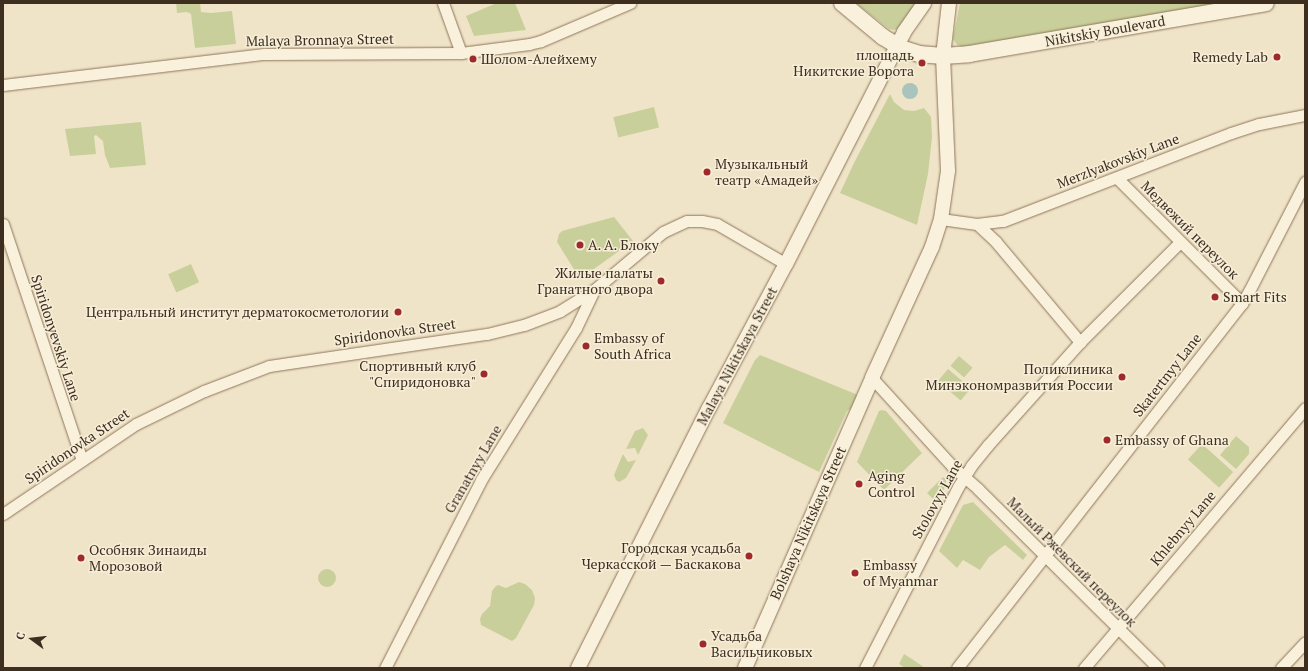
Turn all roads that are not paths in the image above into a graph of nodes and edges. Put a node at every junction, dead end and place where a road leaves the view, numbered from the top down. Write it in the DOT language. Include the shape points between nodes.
graph roads {
  1 [pos="443,3"];
  2 [pos="630,3"];
  3 [pos="842,3"];
  4 [pos="924,3"];
  5 [pos="949,3"];
  6 [pos="1266,3"];
  7 [pos="897,45"];
  8 [pos="461,53"];
  9 [pos="943,56"];
  10 [pos="3,85"];
  11 [pos="1305,115"];
  12 [pos="1116,178"];
  13 [pos="1305,182"];
  14 [pos="941,219"];
  15 [pos="3,224"];
  16 [pos="976,224"];
  17 [pos="1180,242"];
  18 [pos="786,264"];
  19 [pos="594,290"];
  20 [pos="1242,303"];
  21 [pos="1080,342"];
  22 [pos="872,378"];
  23 [pos="1305,408"];
  24 [pos="82,460"];
  25 [pos="964,477"];
  26 [pos="3,514"];
  27 [pos="1045,555"];
  28 [pos="1117,629"];
  29 [pos="1305,642"];
  30 [pos="385,668"];
  31 [pos="578,668"];
  32 [pos="745,668"];
  33 [pos="865,668"];
  34 [pos="957,668"];
  35 [pos="1084,668"];
  36 [pos="1158,668"];
  37 [pos="1281,668"];
  1 -- 8 [label="street"];
  2 -- 8 [label="street, Malaya Bronnaya Street" via="541,41"];
  3 -- 7 [label="main road" via="883,37"];
  4 -- 7 [label="street"];
  5 -- 9 [label="street"];
  6 -- 9 [label="main road, Nikitskiy Boulevard" via="968,54"];
  7 -- 9 [label="main road" via="919,54"];
  7 -- 18 [label="street, Malaya Nikitskaya Street"];
  8 -- 10 [label="street, Malaya Bronnaya Street" via="264,54"];
  9 -- 14 [label="street, Bolshaya Nikitskaya Street" via="948,158"];
  11 -- 12 [label="street, Merzlyakovskiy Lane" via="1247,128"];
  12 -- 16 [label="street, Merzlyakovskiy Lane" via="1014,218"];
  12 -- 17 [label="street, Медвежий переулок"];
  13 -- 20 [label="street, Skatertnyy Lane"];
  14 -- 16 [label="street, Merzlyakovskiy Lane"];
  14 -- 22 [label="street, Bolshaya Nikitskaya Street" via="932,246"];
  15 -- 24 [label="street, Spiridonyevskiy Lane"];
  16 -- 21 [label="street" via="996,242"];
  17 -- 20 [label="street, Медвежий переулок"];
  17 -- 21 [label="street, Stolovyy Lane"];
  18 -- 19 [label="street, Spiridonovka Street" via="717,224 687,221 663,232"];
  18 -- 31 [label="street, Malaya Nikitskaya Street" via="709,408"];
  19 -- 24 [label="street, Spiridonovka Street" via="560,311 510,330 285,363 256,370 157,413"];
  19 -- 30 [label="street, Granatnyy Lane" via="576,328 481,480"];
  20 -- 27 [label="street, Skatertnyy Lane"];
  21 -- 25 [label="street, Stolovyy Lane" via="988,445"];
  22 -- 25 [label="street, Малый Ржевский переулок"];
  22 -- 32 [label="street, Bolshaya Nikitskaya Street"];
  23 -- 28 [label="street, Khlebnyy Lane"];
  24 -- 26 [label="street, Spiridonovka Street"];
  25 -- 27 [label="street, Малый Ржевский переулок"];
  25 -- 33 [label="street, Stolovyy Lane"];
  27 -- 28 [label="street, Малый Ржевский переулок"];
  27 -- 34 [label="street, Skatertnyy Lane"];
  28 -- 35 [label="street, Khlebnyy Lane"];
  28 -- 36 [label="street, Малый Ржевский переулок"];
  29 -- 37 [label="street"];
}
